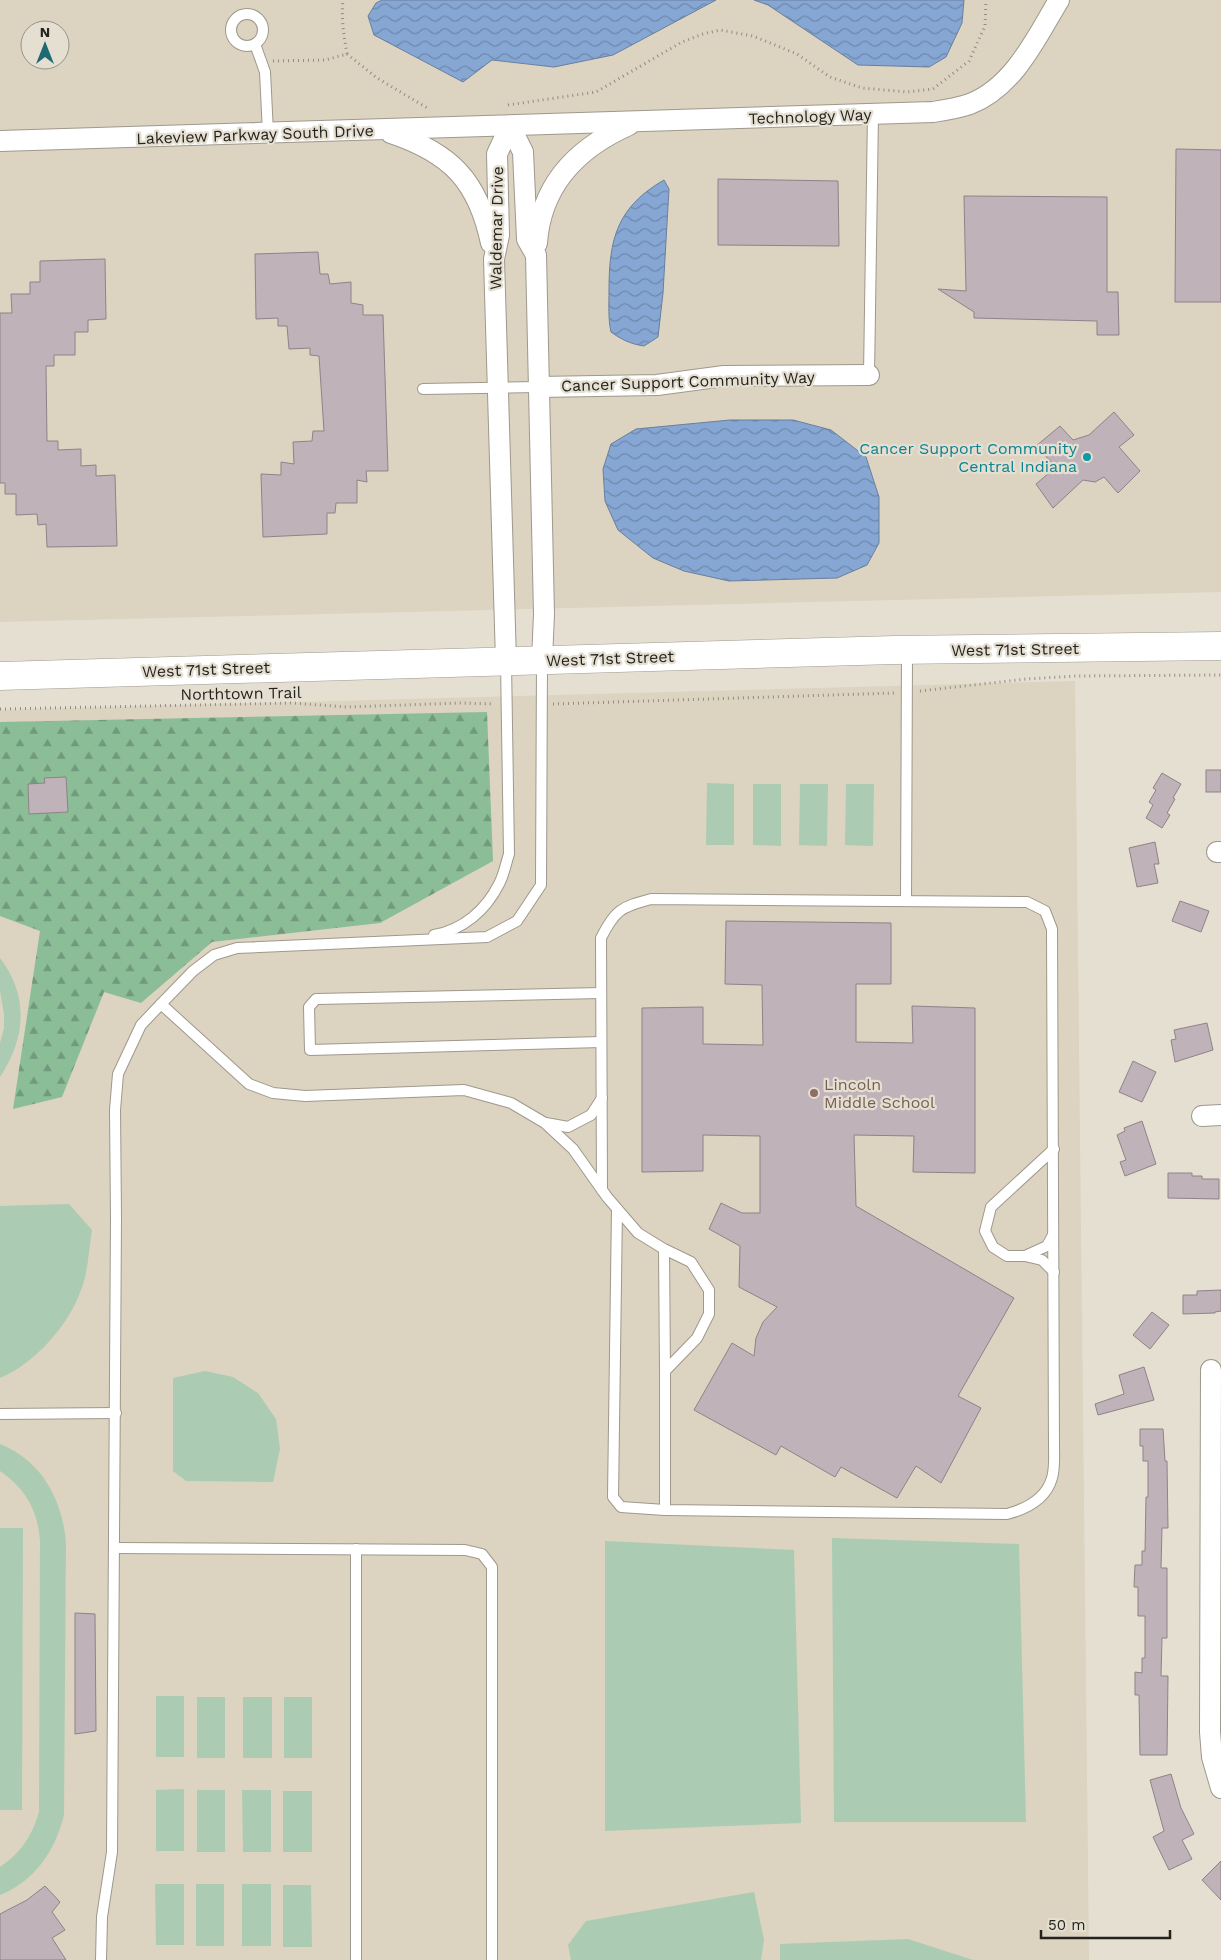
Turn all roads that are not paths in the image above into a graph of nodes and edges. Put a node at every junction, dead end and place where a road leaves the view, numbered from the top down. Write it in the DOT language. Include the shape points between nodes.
graph roads {
  1 [pos="1059,0"];
  2 [pos="256,44"];
  3 [pos="873,114"];
  4 [pos="636,122"];
  5 [pos="510,126"];
  6 [pos="382,130"];
  7 [pos="268,133"];
  8 [pos="0,141"];
  9 [pos="536,255"];
  10 [pos="494,259"];
  11 [pos="869,375"];
  12 [pos="498,387"];
  13 [pos="538,387"];
  14 [pos="423,389"];
  15 [pos="1221,646"];
  16 [pos="907,650"];
  17 [pos="542,660"];
  18 [pos="506,661"];
  19 [pos="0,676"];
  20 [pos="906,901"];
  21 [pos="396,942"];
  22 [pos="601,993"];
  23 [pos="161,1004"];
  24 [pos="601,1042"];
  25 [pos="602,1098"];
  26 [pos="545,1123"];
  27 [pos="1054,1149"];
  28 [pos="602,1190"];
  29 [pos="617,1209"];
  30 [pos="1054,1234"];
  31 [pos="664,1249"];
  32 [pos="1025,1256"];
  33 [pos="1054,1272"];
  34 [pos="1211,1370"];
  35 [pos="665,1371"];
  36 [pos="116,1413"];
  37 [pos="0,1414"];
  38 [pos="665,1510"];
  39 [pos="115,1548"];
  40 [pos="356,1549"];
  41 [pos="1221,1788"];
  42 [pos="101,1960"];
  43 [pos="356,1960"];
  44 [pos="492,1960"];
  1 -- 3 [label="street, Technology Way" via="1017,68 987,96 949,110"];
  2 -- 7 [label="lane" via="265,72"];
  3 -- 4 [label="street, Technology Way"];
  3 -- 11 [label="lane"];
  4 -- 5 [label="street, Technology Way"];
  4 -- 9 [label="street" via="593,145 562,175 542,210"];
  5 -- 6 [label="street, Lakeview Parkway South Drive"];
  5 -- 9 [label="street, Waldemar Drive" via="523,152 527,239"];
  5 -- 10 [label="street, Waldemar Drive" via="497,154 499,235"];
  6 -- 7 [label="street, Lakeview Parkway South Drive"];
  6 -- 10 [label="street" via="426,149 461,174 480,202"];
  7 -- 8 [label="street, Lakeview Parkway South Drive"];
  9 -- 13 [label="street, Waldemar Drive"];
  10 -- 12 [label="street, Waldemar Drive"];
  11 -- 13 [label="street, Cancer Support Community Way" via="724,376 657,386"];
  12 -- 13 [label="lane"];
  12 -- 14 [label="lane"];
  12 -- 18 [label="street, Waldemar Drive"];
  13 -- 17 [label="street, Waldemar Drive" via="544,614"];
  15 -- 16 [label="main road, West 71st Street"];
  16 -- 17 [label="main road, West 71st Street"];
  16 -- 20 [label="lane"];
  17 -- 18 [label="main road, West 71st Street"];
  17 -- 21 [label="lane" via="541,886 517,921 487,937"];
  18 -- 19 [label="main road, West 71st Street"];
  18 -- 21 [label="lane" via="509,854 499,884 475,917 446,933"];
  20 -- 22 [label="lane" via="651,900 628,905 611,918 601,938"];
  20 -- 27 [label="lane" via="1027,902 1045,911 1052,929"];
  21 -- 23 [label="lane" via="237,948 214,955 193,971"];
  22 -- 24 [label="lane"];
  22 -- 24 [label="lane" via="316,999 309,1007 310,1050"];
  23 -- 26 [label="lane" via="249,1084 273,1093 305,1096 464,1090 511,1103"];
  23 -- 36 [label="lane" via="141,1025 118,1074 115,1110"];
  24 -- 25 [label="lane"];
  25 -- 26 [label="lane" via="590,1115 568,1127"];
  25 -- 28 [label="lane"];
  26 -- 28 [label="lane" via="573,1149"];
  27 -- 30 [label="lane"];
  27 -- 32 [label="lane" via="991,1207 985,1231 993,1247 1007,1256"];
  28 -- 29 [label="lane"];
  29 -- 31 [label="lane" via="638,1233"];
  29 -- 38 [label="lane" via="613,1497 621,1507"];
  30 -- 32 [label="lane" via="1047,1246"];
  30 -- 33 [label="lane"];
  31 -- 35 [label="lane"];
  31 -- 35 [label="lane" via="691,1262 709,1290 709,1314 697,1338"];
  32 -- 33 [label="lane" via="1042,1260"];
  33 -- 38 [label="lane" via="1052,1478 1041,1496 1025,1509 1007,1514"];
  34 -- 41 [label="street" via="1210,1732"];
  35 -- 38 [label="lane"];
  36 -- 37 [label="lane"];
  36 -- 39 [label="lane"];
  39 -- 40 [label="lane"];
  39 -- 42 [label="lane" via="112,1852 102,1918"];
  40 -- 43 [label="lane"];
  40 -- 44 [label="lane" via="465,1550 482,1554 492,1567"];
}
